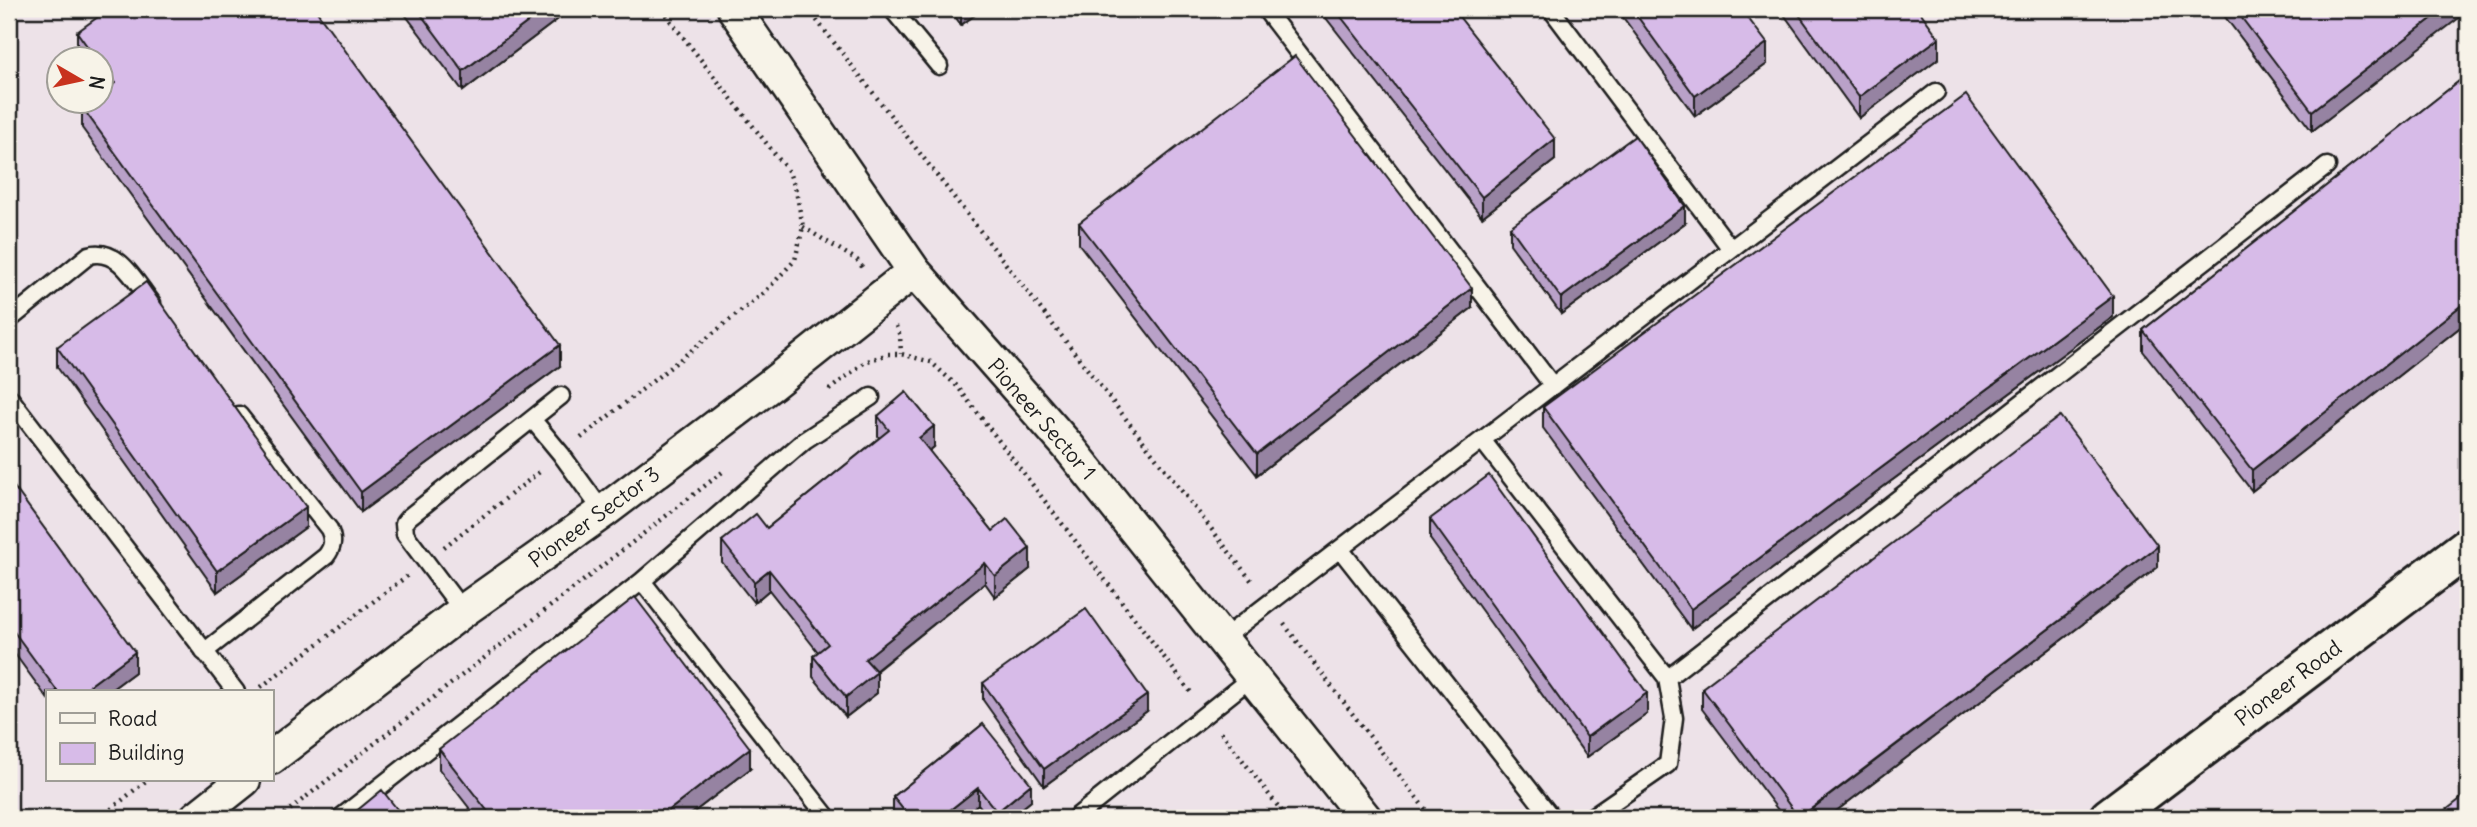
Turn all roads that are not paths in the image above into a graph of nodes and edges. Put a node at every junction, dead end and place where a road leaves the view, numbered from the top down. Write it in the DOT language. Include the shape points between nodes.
graph roads {
  1 [pos="734,9"];
  2 [pos="892,9"];
  3 [pos="1265,9"];
  4 [pos="1552,9"];
  5 [pos="939,66"];
  6 [pos="1936,92"];
  7 [pos="2327,166"];
  8 [pos="1731,249"];
  9 [pos="914,271"];
  10 [pos="160,314"];
  11 [pos="9,320"];
  12 [pos="1553,386"];
  13 [pos="561,396"];
  14 [pos="9,397"];
  15 [pos="871,397"];
  16 [pos="228,400"];
  17 [pos="532,419"];
  18 [pos="1482,440"];
  19 [pos="603,512"];
  20 [pos="2468,547"];
  21 [pos="1340,549"];
  22 [pos="642,581"];
  23 [pos="463,611"];
  24 [pos="1221,639"];
  25 [pos="204,652"];
  26 [pos="1251,678"];
  27 [pos="1667,678"];
  28 [pos="234,690"];
  29 [pos="274,750"];
  30 [pos="241,782"];
  31 [pos="195,818"];
  32 [pos="340,818"];
  33 [pos="828,818"];
  34 [pos="1075,818"];
  35 [pos="1365,818"];
  36 [pos="1552,818"];
  37 [pos="1590,818"];
  38 [pos="2109,818"];
  1 -- 9 [label="street, Pioneer Sector 1"];
  2 -- 5 [label="lane"];
  3 -- 12 [label="lane"];
  4 -- 8 [label="lane"];
  6 -- 8 [label="lane"];
  7 -- 27 [label="lane"];
  8 -- 12 [label="lane"];
  9 -- 19 [label="street, Pioneer Sector 3"];
  9 -- 24 [label="street, Pioneer Sector 1" via="1067,445"];
  10 -- 11 [label="lane" via="118,260 99,252 89,255"];
  12 -- 18 [label="lane"];
  13 -- 17 [label="lane"];
  14 -- 25 [label="lane"];
  15 -- 22 [label="lane" via="805,440"];
  16 -- 25 [label="lane" via="329,529 332,548"];
  17 -- 19 [label="lane"];
  17 -- 23 [label="lane" via="404,523 405,534"];
  18 -- 21 [label="lane"];
  18 -- 27 [label="lane"];
  19 -- 23 [label="street, Pioneer Sector 3"];
  20 -- 38 [label="main road, Pioneer Road"];
  21 -- 24 [label="lane"];
  21 -- 36 [label="lane"];
  22 -- 32 [label="lane"];
  22 -- 33 [label="lane"];
  23 -- 29 [label="street, Pioneer Sector 3"];
  24 -- 26 [label="street, Pioneer Sector 1"];
  25 -- 28 [label="lane"];
  26 -- 34 [label="lane"];
  26 -- 35 [label="street, Pioneer Sector 1"];
  27 -- 37 [label="lane" via="1674,718 1668,764"];
  30 -- 31 [label="street"];
}
